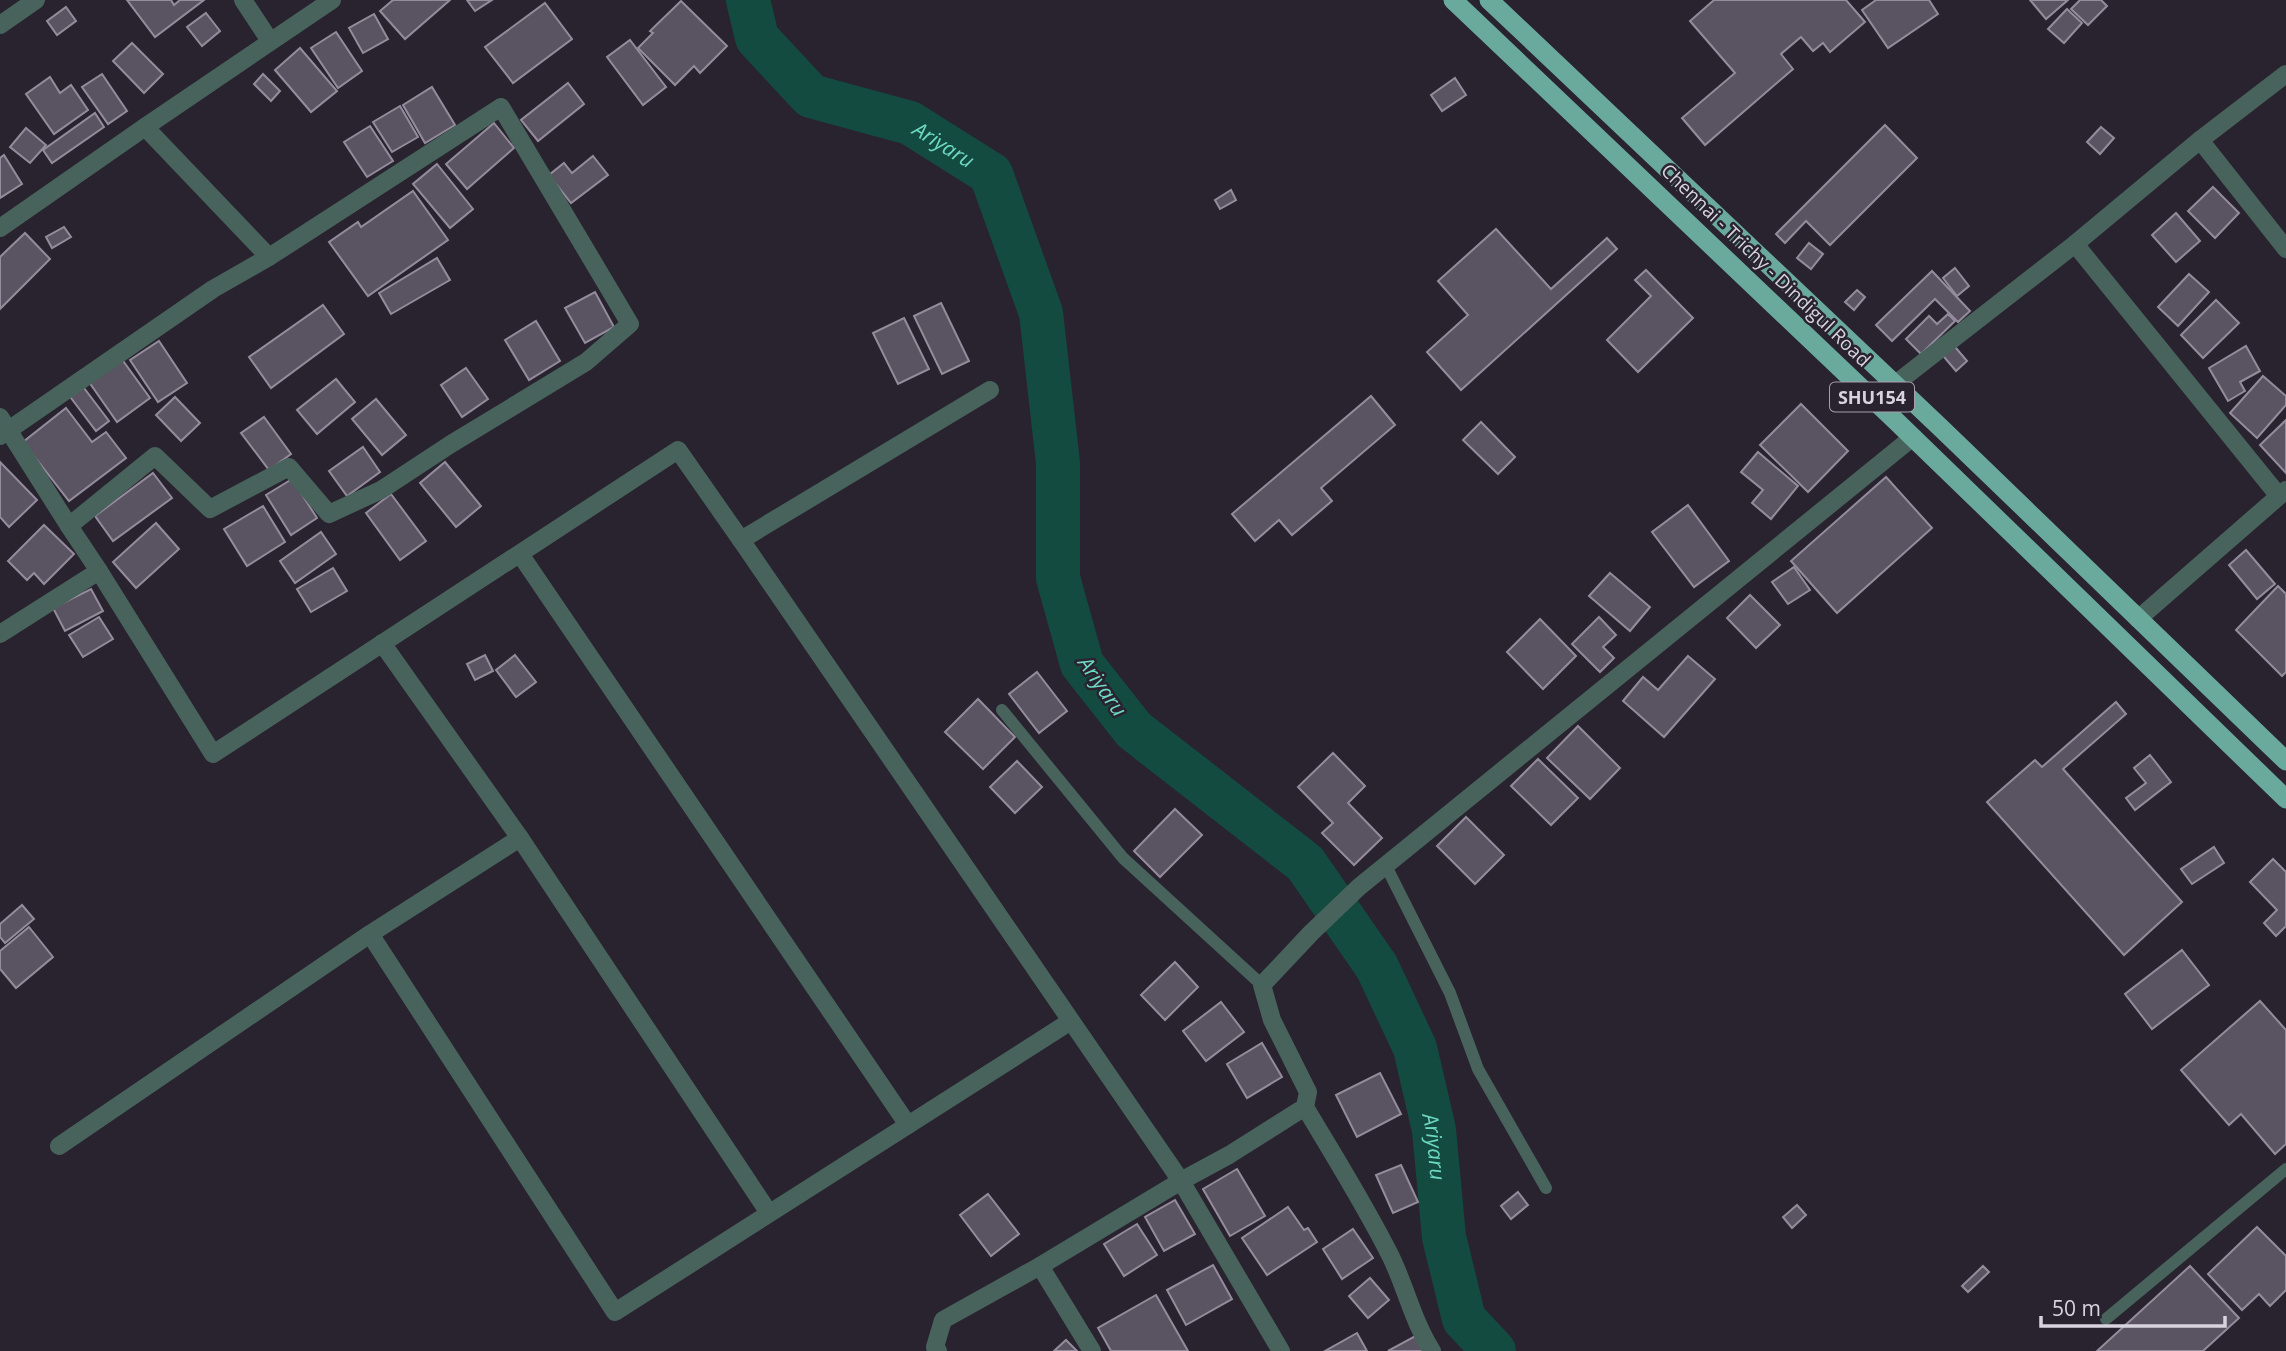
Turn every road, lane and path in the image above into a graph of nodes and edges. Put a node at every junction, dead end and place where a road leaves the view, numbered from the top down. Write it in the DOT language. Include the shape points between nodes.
graph roads {
  1 [pos="36,0"];
  2 [pos="243,0"];
  3 [pos="332,0"];
  4 [pos="1453,0"];
  5 [pos="1489,0"];
  6 [pos="0,25"];
  7 [pos="270,41"];
  8 [pos="2286,74"];
  9 [pos="145,127"];
  10 [pos="2200,140"];
  11 [pos="0,228"];
  12 [pos="2075,244"];
  13 [pos="2286,249"];
  14 [pos="269,257"];
  15 [pos="1894,385"];
  16 [pos="990,390"];
  17 [pos="3,428"];
  18 [pos="1913,437"];
  19 [pos="2282,492"];
  20 [pos="68,526"];
  21 [pos="741,540"];
  22 [pos="520,554"];
  23 [pos="99,571"];
  24 [pos="2138,619"];
  25 [pos="0,634"];
  26 [pos="382,643"];
  27 [pos="1002,710"];
  28 [pos="2286,761"];
  29 [pos="2286,799"];
  30 [pos="520,838"];
  31 [pos="1386,866"];
  32 [pos="370,934"];
  33 [pos="1262,985"];
  34 [pos="1071,1021"];
  35 [pos="1305,1107"];
  36 [pos="908,1125"];
  37 [pos="59,1146"];
  38 [pos="2286,1170"];
  39 [pos="1181,1181"];
  40 [pos="1546,1188"];
  41 [pos="769,1213"];
  42 [pos="1040,1266"];
  43 [pos="2106,1319"];
  44 [pos="938,1351"];
  45 [pos="1092,1351"];
  46 [pos="1281,1351"];
  47 [pos="1432,1351"];
  1 -- 6 [label="street"];
  2 -- 7 [label="street"];
  3 -- 7 [label="street"];
  4 -- 18 [label="highway, Chennai - Trichy - Dindigul Road / SHU154"];
  5 -- 15 [label="highway, Chennai - Trichy - Dindigul Road"];
  7 -- 9 [label="street"];
  8 -- 10 [label="street"];
  9 -- 11 [label="street"];
  9 -- 14 [label="street"];
  10 -- 12 [label="street"];
  10 -- 13 [label="street"];
  12 -- 15 [label="street"];
  12 -- 19 [label="street"];
  14 -- 17 [label="street"];
  14 -- 20 [label="street" via="500,107 630,324 586,362 382,490 329,514 289,467 210,509 155,456"];
  15 -- 24 [label="highway, Chennai - Trichy - Dindigul Road"];
  16 -- 21 [label="street"];
  17 -- 20 [label="street"];
  18 -- 29 [label="highway, Chennai - Trichy - Dindigul Road / SHU154"];
  18 -- 31 [label="street"];
  19 -- 24 [label="street"];
  20 -- 23 [label="street"];
  21 -- 22 [label="street" via="678,450"];
  21 -- 34 [label="street"];
  22 -- 26 [label="street"];
  22 -- 36 [label="street"];
  23 -- 25 [label="street"];
  23 -- 26 [label="street" via="213,754"];
  24 -- 28 [label="highway, Chennai - Trichy - Dindigul Road"];
  26 -- 30 [label="street"];
  27 -- 33 [label="lane" via="1123,858"];
  30 -- 32 [label="street"];
  30 -- 41 [label="street"];
  31 -- 33 [label="street" via="1311,933"];
  31 -- 40 [label="lane" via="1450,993 1478,1069"];
  32 -- 37 [label="street"];
  32 -- 41 [label="street" via="615,1312"];
  33 -- 35 [label="street" via="1272,1020 1308,1092"];
  34 -- 36 [label="street"];
  34 -- 39 [label="street"];
  35 -- 39 [label="street"];
  35 -- 47 [label="street" via="1373,1221 1419,1331"];
  36 -- 41 [label="street"];
  38 -- 43 [label="lane"];
  39 -- 42 [label="street"];
  39 -- 46 [label="street"];
  42 -- 44 [label="street" via="943,1320 935,1347"];
  42 -- 45 [label="street"];
}
